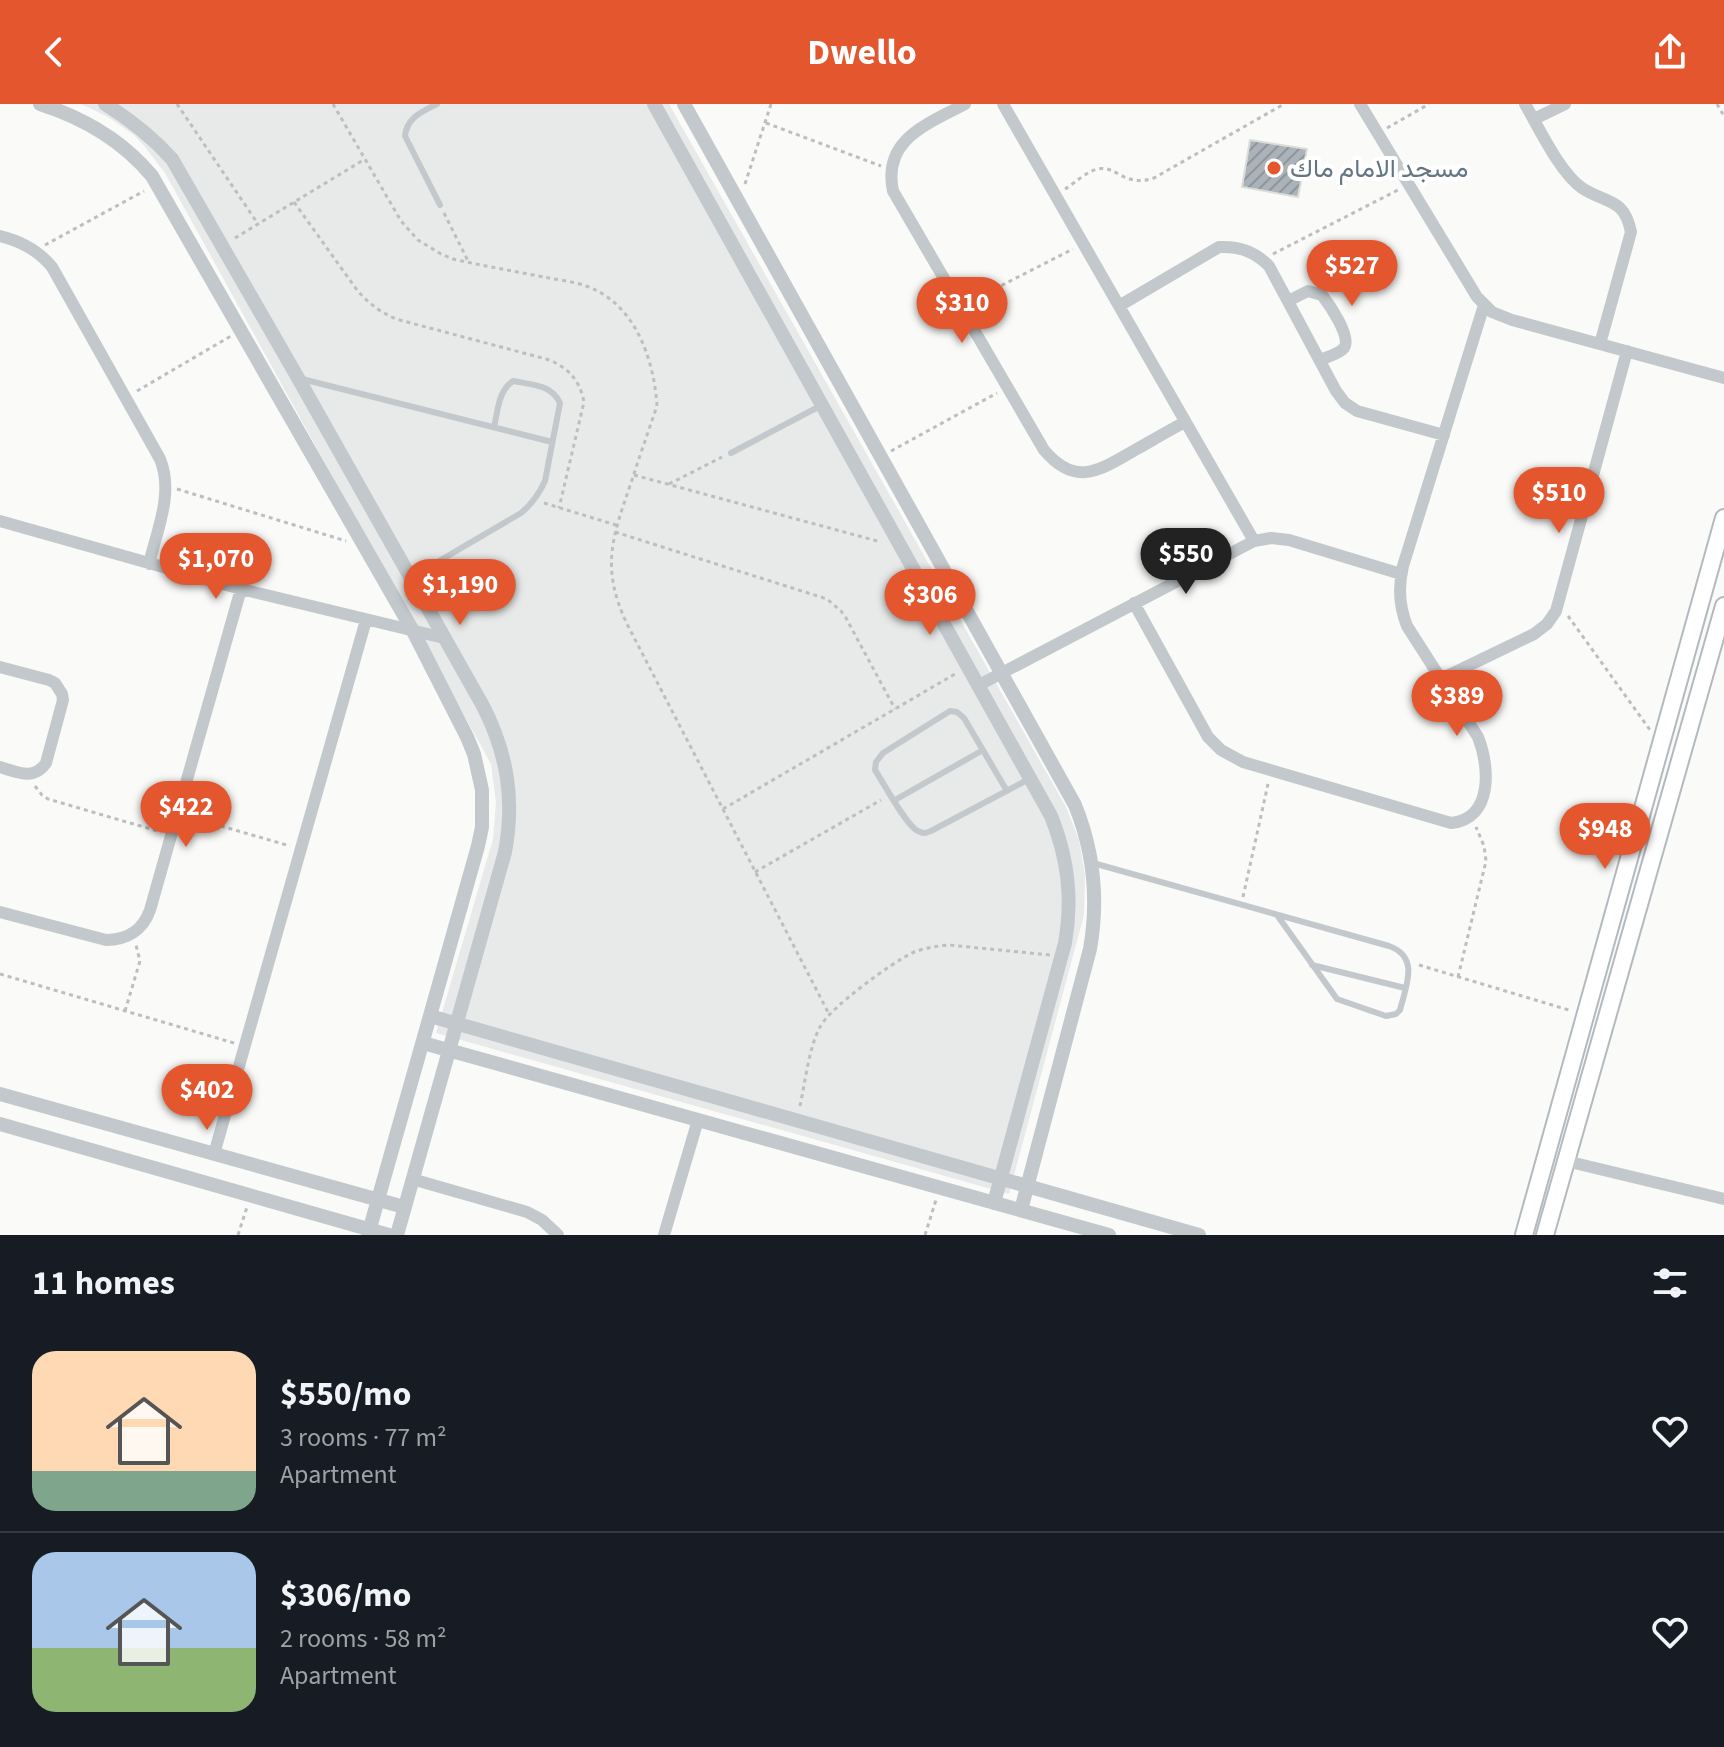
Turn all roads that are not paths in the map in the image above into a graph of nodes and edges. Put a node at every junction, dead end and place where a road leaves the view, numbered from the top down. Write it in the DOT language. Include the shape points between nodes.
graph roads {
  1 [pos="40,104"];
  2 [pos="105,104"];
  3 [pos="437,104"];
  4 [pos="654,104"];
  5 [pos="684,104"];
  6 [pos="965,104"];
  7 [pos="1003,104"];
  8 [pos="1360,104"];
  9 [pos="1525,104"];
  10 [pos="1565,104"];
  11 [pos="1534,119"];
  12 [pos="440,205"];
  13 [pos="0,236"];
  14 [pos="1288,301"];
  15 [pos="1484,305"];
  16 [pos="1119,306"];
  17 [pos="815,338"];
  18 [pos="1600,344"];
  19 [pos="792,350"];
  20 [pos="1627,351"];
  21 [pos="1320,360"];
  22 [pos="298,378"];
  23 [pos="1724,378"];
  24 [pos="822,405"];
  25 [pos="1185,422"];
  26 [pos="494,427"];
  27 [pos="1444,435"];
  28 [pos="552,442"];
  29 [pos="731,453"];
  30 [pos="1724,518"];
  31 [pos="0,521"];
  32 [pos="1254,541"];
  33 [pos="149,564"];
  34 [pos="1401,574"];
  35 [pos="410,578"];
  36 [pos="241,589"];
  37 [pos="1134,603"];
  38 [pos="1724,606"];
  39 [pos="366,620"];
  40 [pos="413,631"];
  41 [pos="444,638"];
  42 [pos="1683,664"];
  43 [pos="0,667"];
  44 [pos="1705,671"];
  45 [pos="1001,673"];
  46 [pos="1441,679"];
  47 [pos="979,685"];
  48 [pos="983,750"];
  49 [pos="0,767"];
  50 [pos="1031,778"];
  51 [pos="1007,791"];
  52 [pos="893,797"];
  53 [pos="1093,863"];
  54 [pos="0,912"];
  55 [pos="1277,915"];
  56 [pos="1312,965"];
  57 [pos="1405,988"];
  58 [pos="1585,1015"];
  59 [pos="430,1016"];
  60 [pos="1606,1022"];
  61 [pos="457,1024"];
  62 [pos="423,1043"];
  63 [pos="449,1050"];
  64 [pos="0,1094"];
  65 [pos="698,1120"];
  66 [pos="0,1124"];
  67 [pos="214,1154"];
  68 [pos="1566,1161"];
  69 [pos="412,1179"];
  70 [pos="1001,1179"];
  71 [pos="1027,1186"];
  72 [pos="1724,1199"];
  73 [pos="378,1200"];
  74 [pos="994,1203"];
  75 [pos="404,1207"];
  76 [pos="1021,1210"];
  77 [pos="369,1232"];
  78 [pos="1105,1234"];
  79 [pos="389,1235"];
  80 [pos="397,1235"];
  81 [pos="558,1235"];
  82 [pos="664,1235"];
  83 [pos="1199,1235"];
  84 [pos="1524,1235"];
  85 [pos="1545,1235"];
  1 -- 40 [label="street" via="109,136 139,160 157,184"];
  2 -- 22 [label="street" via="172,159"];
  3 -- 12 [label="lane" via="411,119 405,136"];
  4 -- 19 [label="street"];
  5 -- 17 [label="street"];
  6 -- 25 [label="street" via="911,133 898,150 893,191 1044,450 1077,472 1097,471"];
  7 -- 16 [label="street"];
  8 -- 15 [label="street"];
  9 -- 11 [label="street"];
  10 -- 11 [label="street"];
  11 -- 18 [label="street" via="1568,175 1617,205 1630,225"];
  13 -- 33 [label="street" via="47,261 160,459 165,501"];
  14 -- 16 [label="street" via="1262,259 1246,250 1219,247"];
  14 -- 21 [label="street"];
  14 -- 21 [label="street" via="1308,291 1322,295 1346,335 1341,350"];
  15 -- 18 [label="street" via="1502,317"];
  15 -- 27 [label="street"];
  16 -- 25 [label="street"];
  17 -- 19 [label="street"];
  17 -- 45 [label="street"];
  18 -- 20 [label="street"];
  19 -- 24 [label="street"];
  20 -- 23 [label="street"];
  20 -- 46 [label="street" via="1552,617 1541,629"];
  21 -- 27 [label="street" via="1340,398 1351,407"];
  22 -- 26 [label="lane"];
  22 -- 35 [label="street"];
  24 -- 29 [label="lane"];
  24 -- 47 [label="street"];
  25 -- 32 [label="street"];
  26 -- 28 [label="lane"];
  26 -- 28 [label="lane" via="502,391 509,383 547,388 560,403"];
  27 -- 34 [label="street"];
  28 -- 35 [label="lane" via="545,481 535,500"];
  30 -- 42 [label="main road"];
  31 -- 33 [label="street"];
  32 -- 34 [label="street" via="1289,540"];
  32 -- 37 [label="street"];
  33 -- 36 [label="street"];
  34 -- 46 [label="street" via="1403,616"];
  35 -- 41 [label="street"];
  36 -- 39 [label="street"];
  36 -- 54 [label="street" via="142,925 130,936 106,940"];
  37 -- 45 [label="street"];
  37 -- 46 [label="street" via="1208,737 1228,755 1451,823 1478,809 1486,761 1478,737"];
  38 -- 44 [label="main road"];
  39 -- 40 [label="street"];
  39 -- 67 [label="street"];
  40 -- 41 [label="street"];
  40 -- 59 [label="street" via="467,737 482,790 478,846"];
  41 -- 61 [label="street" via="500,744 510,808 505,852"];
  42 -- 44 [label="main road"];
  42 -- 58 [label="main road"];
  43 -- 49 [label="street" via="49,680 63,700 42,769 27,775"];
  44 -- 60 [label="main road"];
  45 -- 47 [label="street"];
  45 -- 53 [label="street" via="1075,805"];
  47 -- 50 [label="street"];
  48 -- 51 [label="lane"];
  48 -- 52 [label="lane"];
  48 -- 52 [label="lane" via="964,718 950,711 878,757 875,770"];
  50 -- 51 [label="lane"];
  50 -- 70 [label="street" via="1061,841 1069,885 1068,923"];
  51 -- 52 [label="lane" via="926,833 915,830"];
  53 -- 55 [label="lane"];
  53 -- 71 [label="street" via="1096,903 1090,949"];
  55 -- 56 [label="lane"];
  55 -- 57 [label="lane" via="1395,948 1407,961"];
  56 -- 57 [label="lane"];
  56 -- 57 [label="lane" via="1337,999 1386,1016 1400,1010"];
  58 -- 60 [label="main road"];
  58 -- 84 [label="main road"];
  59 -- 61 [label="street"];
  59 -- 62 [label="street"];
  60 -- 68 [label="main road"];
  61 -- 63 [label="street"];
  61 -- 70 [label="street"];
  62 -- 63 [label="street"];
  62 -- 73 [label="street"];
  63 -- 65 [label="street"];
  63 -- 69 [label="street"];
  64 -- 67 [label="street"];
  65 -- 74 [label="street"];
  65 -- 82 [label="street"];
  66 -- 77 [label="street"];
  67 -- 73 [label="street"];
  68 -- 72 [label="street"];
  68 -- 85 [label="main road"];
  69 -- 75 [label="street"];
  69 -- 81 [label="street" via="527,1212"];
  70 -- 71 [label="street"];
  70 -- 74 [label="street"];
  71 -- 76 [label="street"];
  71 -- 83 [label="street"];
  73 -- 75 [label="street"];
  73 -- 77 [label="street"];
  74 -- 76 [label="street"];
  75 -- 80 [label="street"];
  76 -- 78 [label="street"];
  77 -- 79 [label="street"];
}
